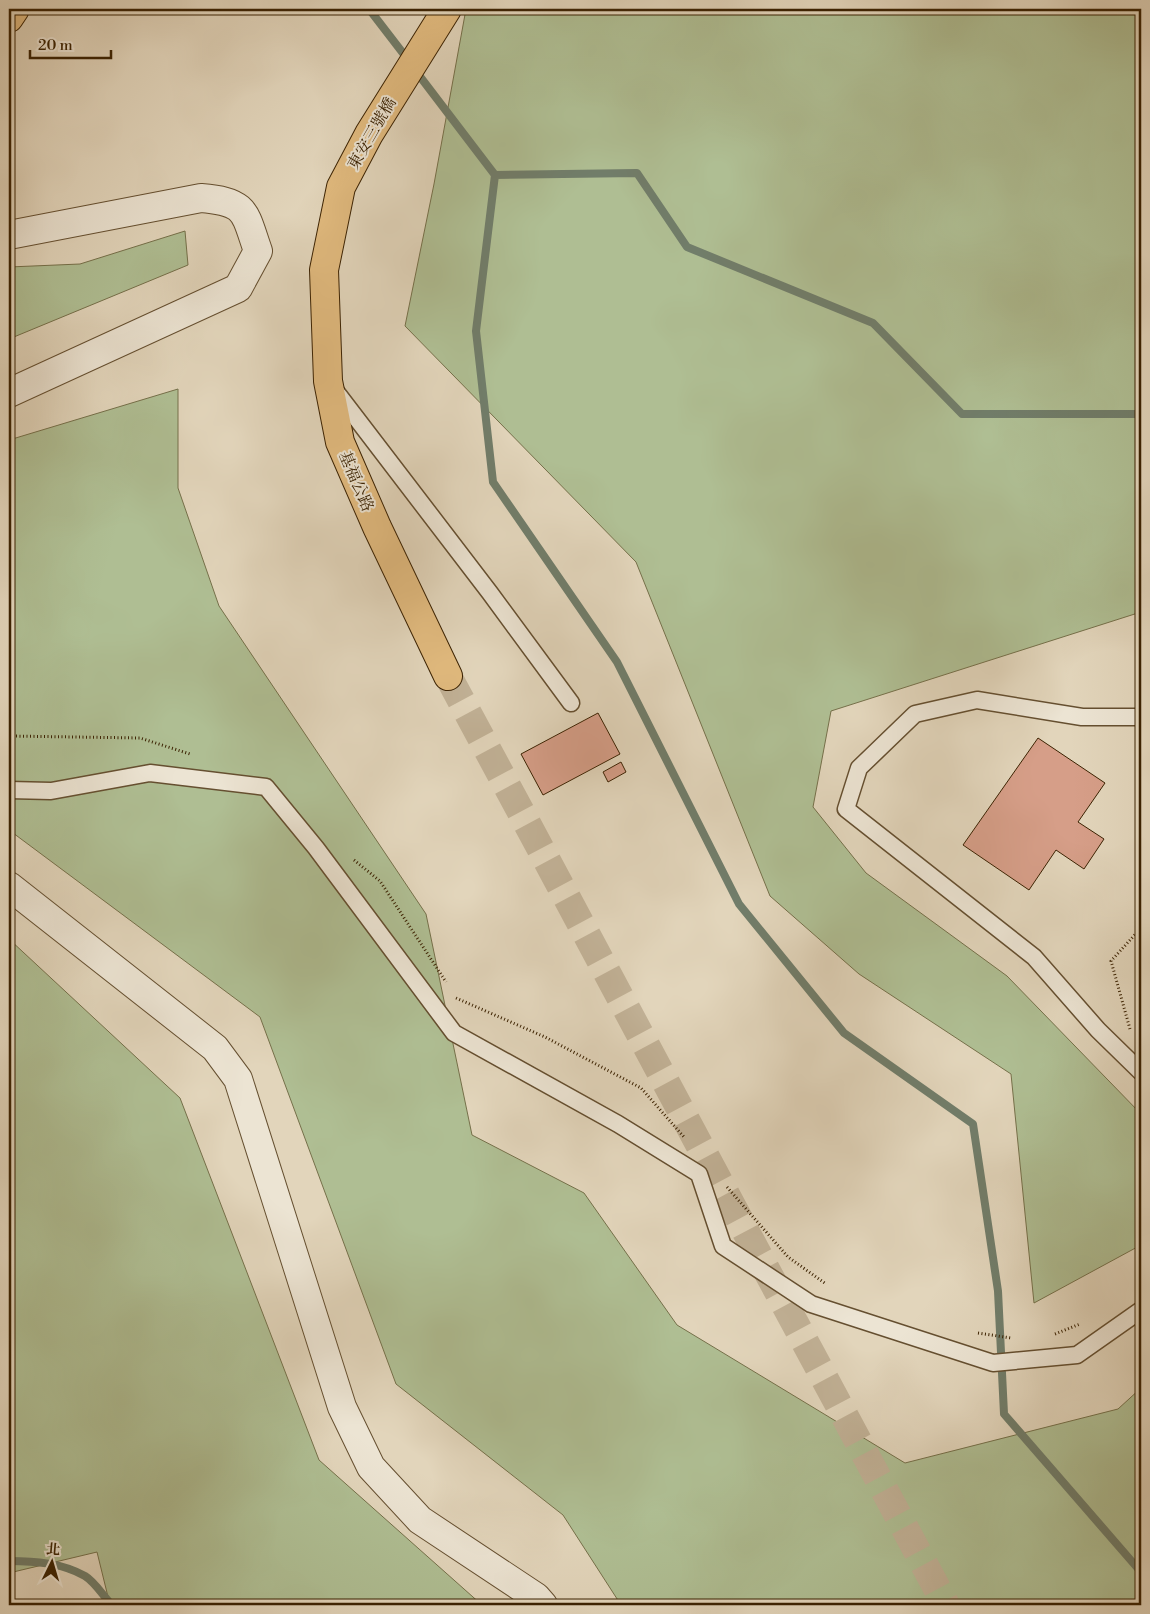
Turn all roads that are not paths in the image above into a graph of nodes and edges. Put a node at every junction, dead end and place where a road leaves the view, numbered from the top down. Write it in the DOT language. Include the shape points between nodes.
graph roads {
  1 [pos="15,9"];
  2 [pos="447,9"];
  3 [pos="9,18"];
  4 [pos="9,235"];
  5 [pos="324,270"];
  6 [pos="328,381"];
  7 [pos="9,393"];
  8 [pos="448,676"];
  9 [pos="571,704"];
  10 [pos="1141,717"];
  11 [pos="9,790"];
  12 [pos="9,886"];
  13 [pos="1141,1072"];
  14 [pos="1141,1310"];
  15 [pos="543,1605"];
  1 -- 3 [label="main road"];
  2 -- 5 [label="main road, 東安三號橋" via="368,134 341,187"];
  4 -- 7 [label="street" via="201,198 228,200 244,211 258,251 238,288"];
  5 -- 6 [label="main road, 基福公路"];
  6 -- 8 [label="main road, 基福公路" via="340,442"];
  6 -- 9 [label="lane"];
  10 -- 13 [label="lane" via="1082,717 977,700 915,714 859,768 846,809 1034,957 1098,1030"];
  11 -- 14 [label="lane" via="51,791 150,773 266,787 316,848 454,1033 618,1124 699,1174 723,1246 811,1304 993,1363 1077,1355"];
  12 -- 15 [label="street" via="215,1048 238,1079 342,1407 372,1467 420,1520 536,1597"];
}
